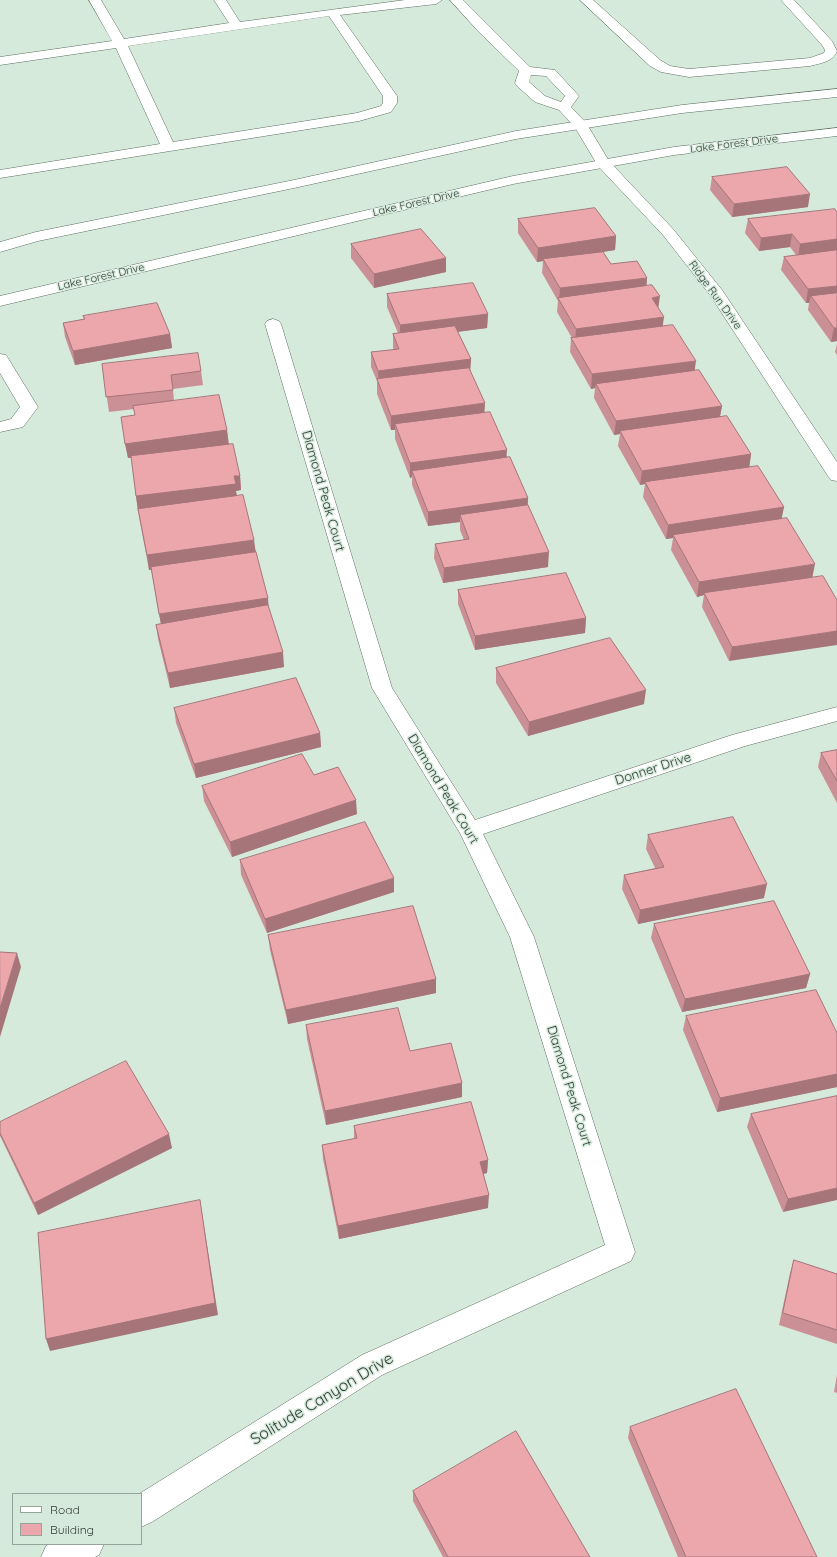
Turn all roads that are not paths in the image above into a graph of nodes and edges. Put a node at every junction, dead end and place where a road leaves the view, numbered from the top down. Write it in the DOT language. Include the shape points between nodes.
graph roads {
  1 [pos="95,0"];
  2 [pos="220,0"];
  3 [pos="436,0"];
  4 [pos="456,0"];
  5 [pos="586,0"];
  6 [pos="788,0"];
  7 [pos="332,12"];
  8 [pos="237,26"];
  9 [pos="120,43"];
  10 [pos="0,61"];
  11 [pos="526,70"];
  12 [pos="837,93"];
  13 [pos="564,107"];
  14 [pos="580,124"];
  15 [pos="837,132"];
  16 [pos="168,147"];
  17 [pos="603,163"];
  18 [pos="0,174"];
  19 [pos="0,247"];
  20 [pos="0,301"];
  21 [pos="273,324"];
  22 [pos="2,367"];
  23 [pos="0,427"];
  24 [pos="837,476"];
  25 [pos="837,714"];
  26 [pos="470,830"];
  27 [pos="621,1252"];
  28 [pos="142,1510"];
  29 [pos="86,1545"];
  30 [pos="57,1557"];
  1 -- 9 [label="street"];
  2 -- 8 [label="street"];
  3 -- 7 [label="street"];
  4 -- 11 [label="street"];
  5 -- 6 [label="street" via="655,62 666,69 689,73 810,62 829,55 828,44"];
  7 -- 8 [label="street"];
  7 -- 16 [label="street" via="390,96 390,103 386,109 359,117"];
  8 -- 9 [label="street"];
  9 -- 10 [label="street"];
  9 -- 16 [label="street"];
  11 -- 13 [label="street" via="522,83 540,99"];
  11 -- 13 [label="street" via="550,73 572,96"];
  12 -- 14 [label="street" via="682,109"];
  13 -- 14 [label="street, Ridge Run Drive"];
  14 -- 17 [label="street, Ridge Run Drive"];
  14 -- 19 [label="street" via="470,144 294,184 36,237"];
  15 -- 17 [label="street, Lake Forest Drive" via="726,144"];
  16 -- 18 [label="street"];
  17 -- 20 [label="street, Lake Forest Drive" via="513,180"];
  17 -- 24 [label="street, Ridge Run Drive" via="668,232 716,293"];
  21 -- 26 [label="street, Diamond Peak Court" via="382,688"];
  22 -- 23 [label="street" via="29,407 18,423"];
  25 -- 26 [label="street, Donner Drive" via="740,740"];
  26 -- 27 [label="street, Diamond Peak Court" via="522,937"];
  27 -- 28 [label="street, Solitude Canyon Drive" via="372,1365"];
  29 -- 30 [label="street"];
}
